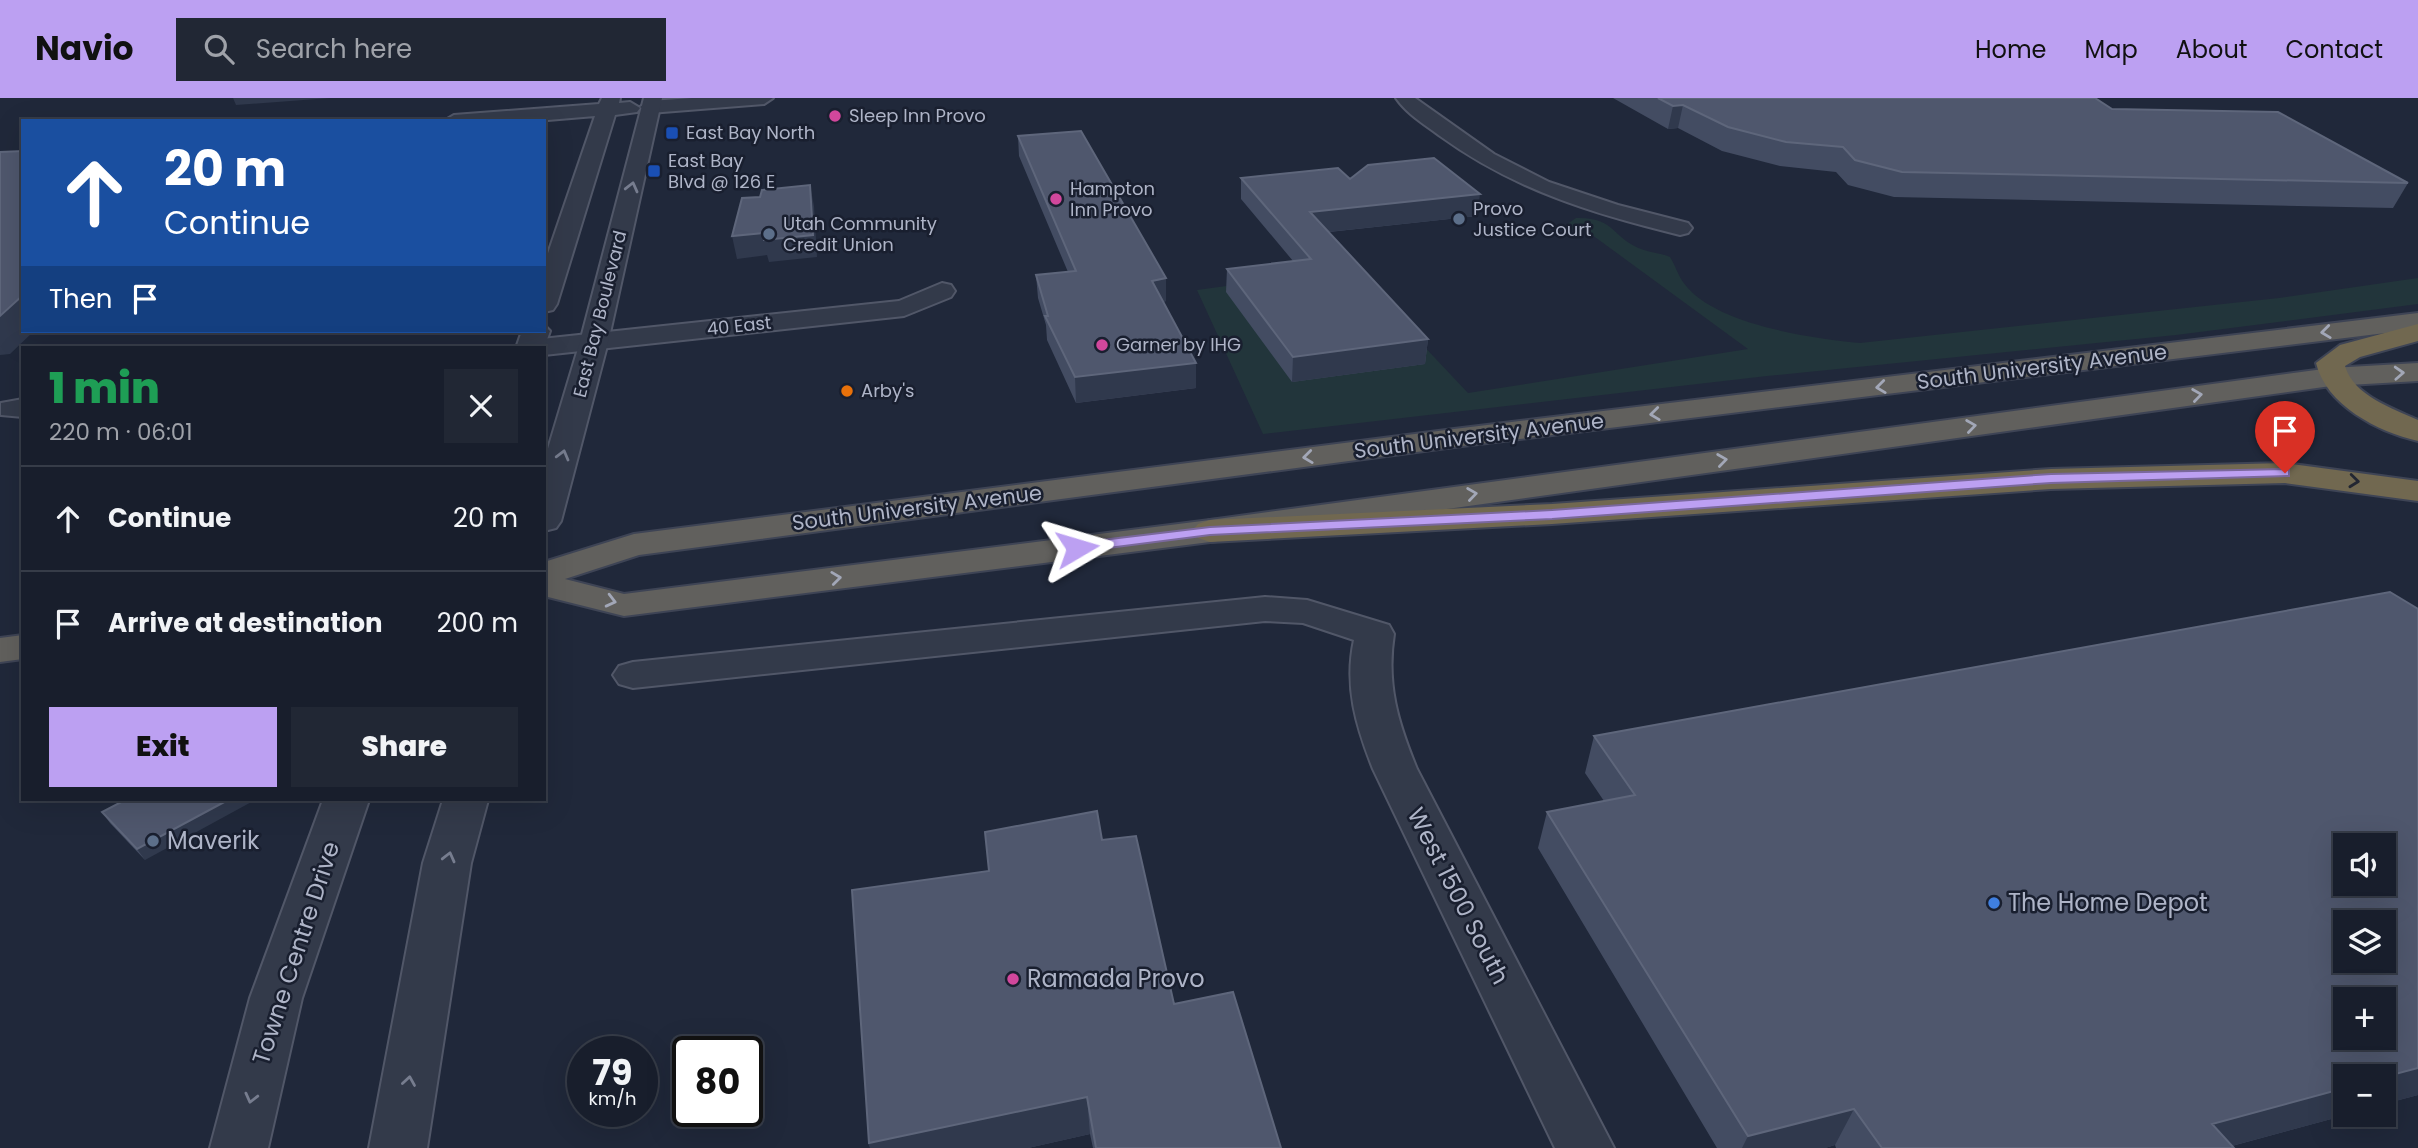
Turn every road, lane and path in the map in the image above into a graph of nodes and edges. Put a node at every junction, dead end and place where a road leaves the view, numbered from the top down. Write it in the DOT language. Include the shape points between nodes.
graph roads {
  1 [pos="764,98"];
  2 [pos="1405,98"];
  3 [pos="651,102"];
  4 [pos="610,104"];
  5 [pos="472,119"];
  6 [pos="1680,228"];
  7 [pos="942,292"];
  8 [pos="546,298"];
  9 [pos="2418,321"];
  10 [pos="2418,331"];
  11 [pos="594,342"];
  12 [pos="546,347"];
  13 [pos="2418,372"];
  14 [pos="2331,377"];
  15 [pos="2418,432"];
  16 [pos="2418,491"];
  17 [pos="546,514"];
  18 [pos="1210,531"];
  19 [pos="546,573"];
  20 [pos="546,586"];
  21 [pos="21,647"];
  22 [pos="0,650"];
  23 [pos="633,675"];
  24 [pos="346,801"];
  25 [pos="464,801"];
  26 [pos="239,1148"];
  27 [pos="398,1148"];
  28 [pos="1585,1148"];
  1 -- 3 [label="street"];
  2 -- 6 [label="street" via="1495,163 1535,184 1616,213"];
  3 -- 4 [label="street"];
  11 -- 3 [label="street, East Bay Boulevard, one-way"];
  4 -- 5 [label="street"];
  4 -- 8 [label="street"];
  7 -- 11 [label="street, 40 East" via="904,308"];
  9 -- 19 [label="highway, South University Avenue, one-way" via="634,545"];
  10 -- 14 [label="highway" via="2350,351 2330,363"];
  11 -- 12 [label="street, 40 East"];
  17 -- 11 [label="street, East Bay Boulevard, one-way"];
  14 -- 13 [label="highway, one-way"];
  14 -- 15 [label="highway" via="2343,390"];
  18 -- 14 [label="highway, one-way"];
  18 -- 16 [label="highway, one-way" via="1552,514 2051,478 2285,473"];
  20 -- 18 [label="highway, one-way" via="624,605"];
  21 -- 22 [label="highway"];
  23 -- 28 [label="street, West 1500 South" via="1265,608 1307,612 1375,634 1368,660 1368,690 1395,769"];
  24 -- 26 [label="street, Towne Centre Drive, one-way" via="276,998"];
  27 -- 25 [label="street, one-way" via="445,876"];
}
